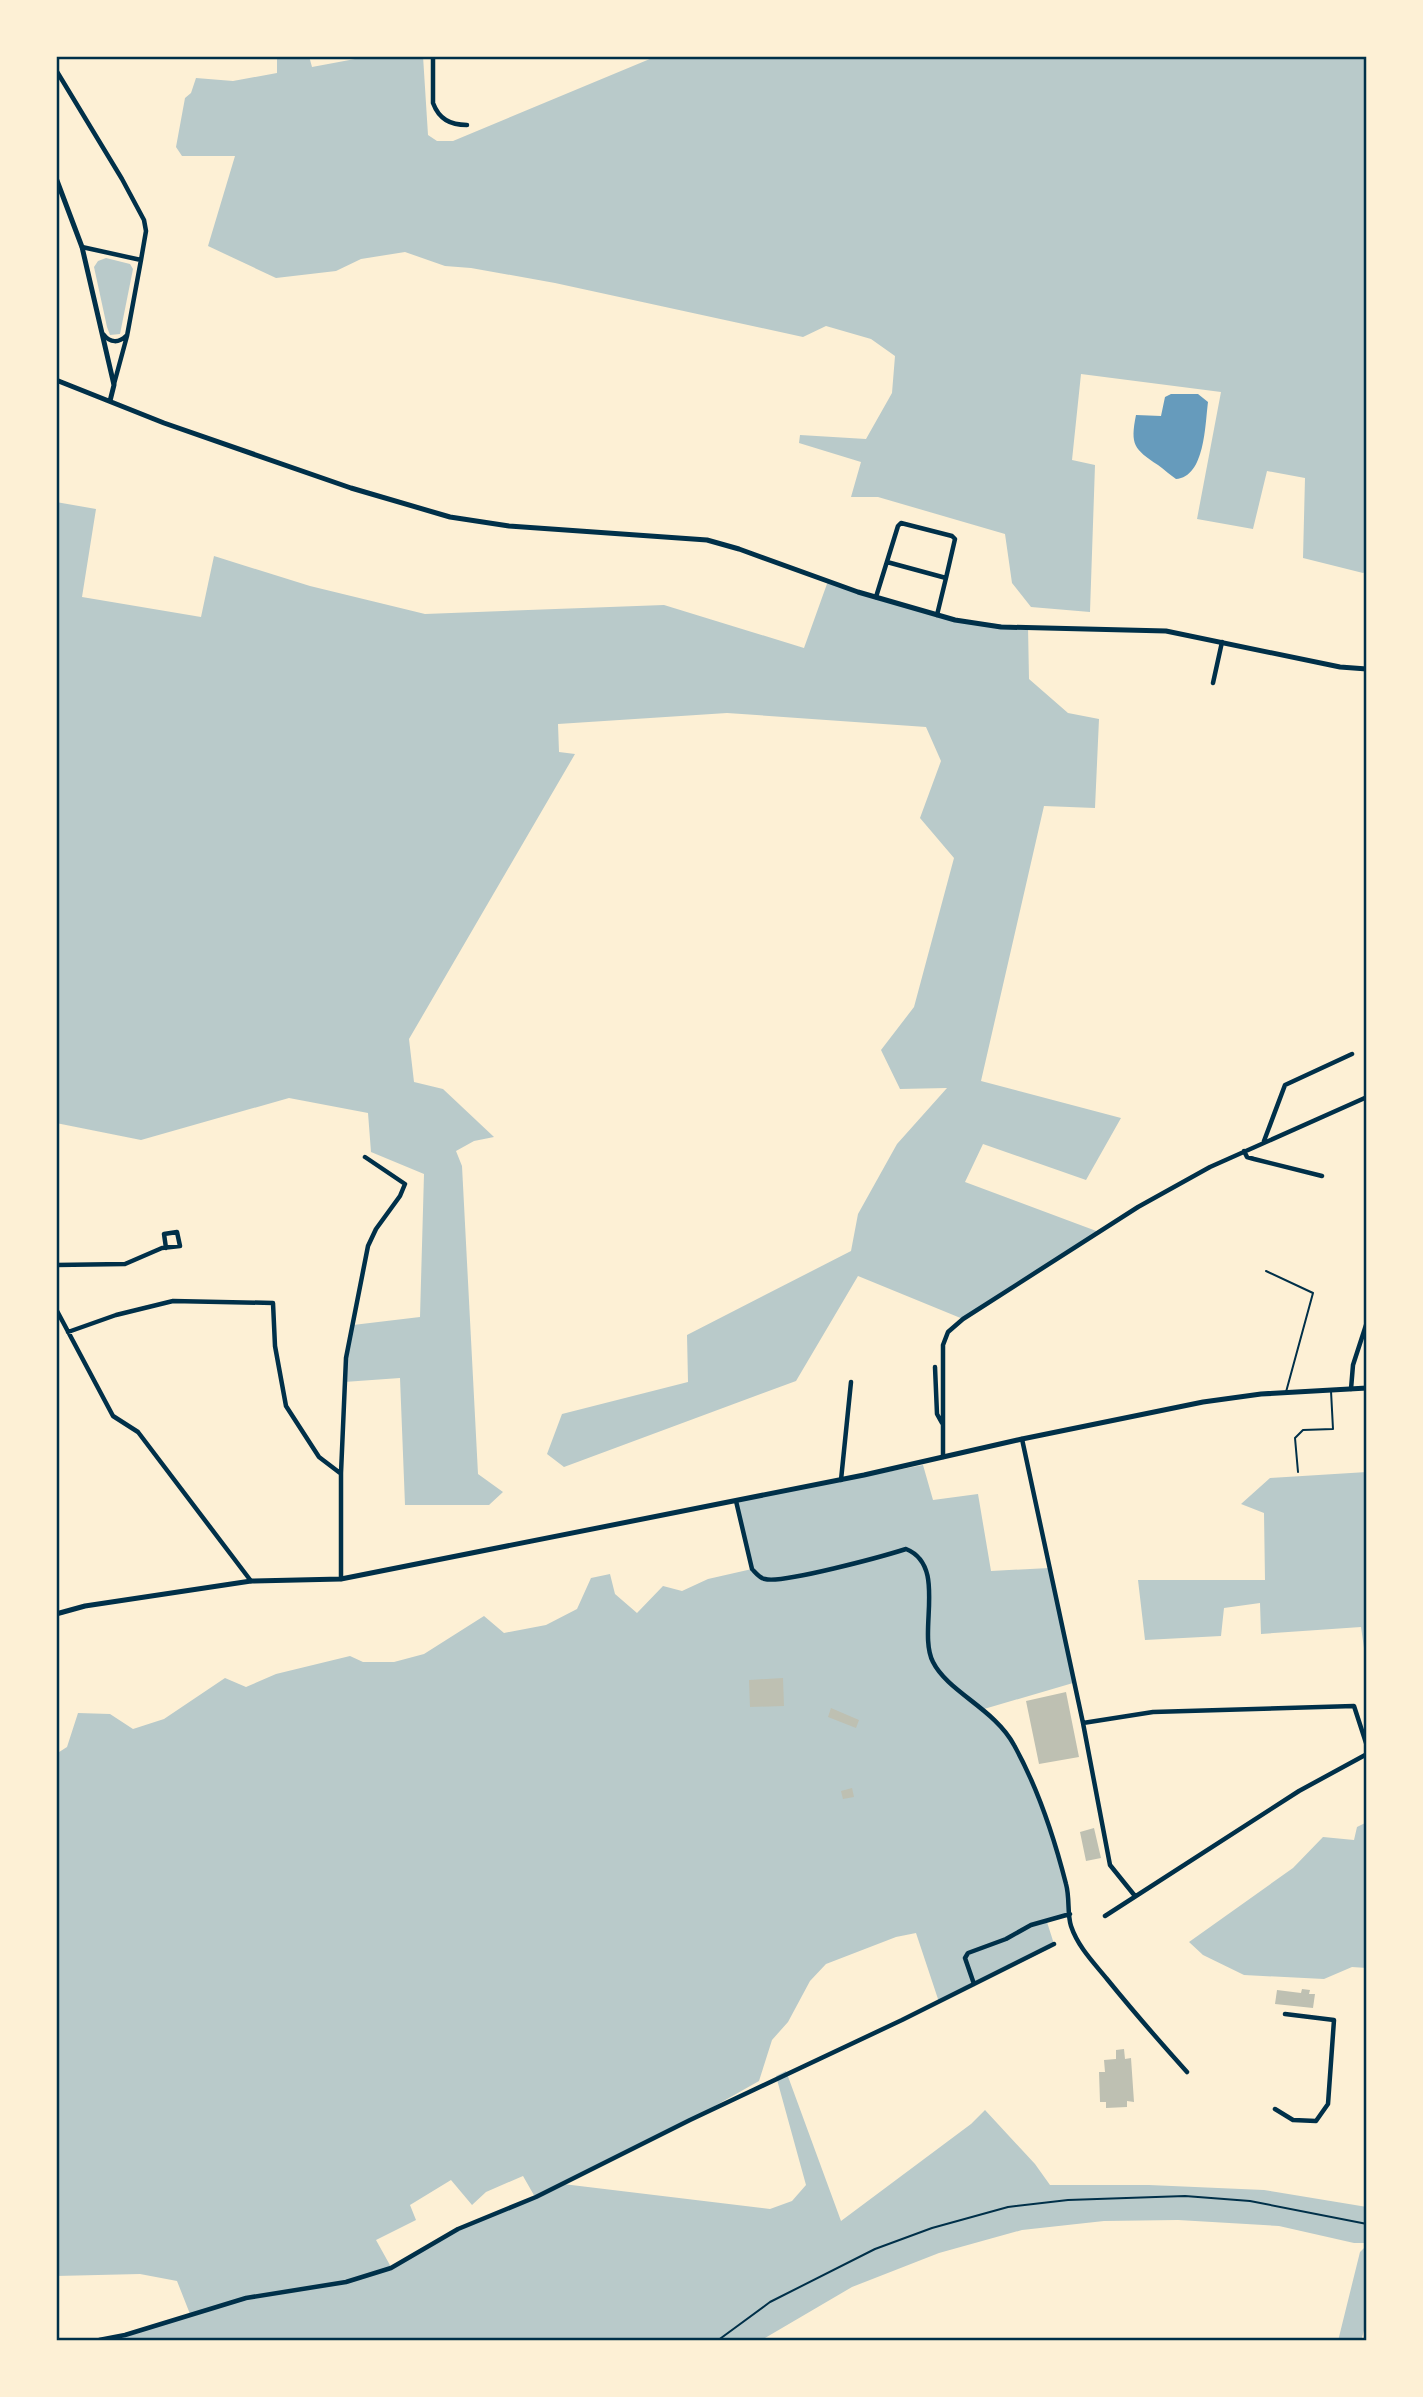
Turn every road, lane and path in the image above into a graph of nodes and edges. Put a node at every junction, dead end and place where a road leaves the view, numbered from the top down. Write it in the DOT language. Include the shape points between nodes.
graph roads {
  1 [pos="433,56"];
  2 [pos="56,71"];
  3 [pos="467,125"];
  4 [pos="56,178"];
  5 [pos="82,247"];
  6 [pos="141,260"];
  7 [pos="100,330"];
  8 [pos="127,336"];
  9 [pos="56,380"];
  10 [pos="114,385"];
  11 [pos="110,401"];
  12 [pos="887,562"];
  13 [pos="946,578"];
  14 [pos="876,597"];
  15 [pos="937,615"];
  16 [pos="1222,642"];
  17 [pos="1367,669"];
  18 [pos="1213,683"];
  19 [pos="1352,1054"];
  20 [pos="1367,1097"];
  21 [pos="1263,1142"];
  22 [pos="1244,1151"];
  23 [pos="365,1157"];
  24 [pos="1322,1176"];
  25 [pos="166,1248"];
  26 [pos="56,1265"];
  27 [pos="1266,1270"];
  28 [pos="56,1309"];
  29 [pos="1367,1322"];
  30 [pos="68,1332"];
  31 [pos="935,1367"];
  32 [pos="851,1382"];
  33 [pos="1367,1388"];
  34 [pos="1351,1389"];
  35 [pos="1331,1390"];
  36 [pos="1285,1393"];
  37 [pos="943,1423"];
  38 [pos="1022,1439"];
  39 [pos="943,1457"];
  40 [pos="1298,1472"];
  41 [pos="341,1474"];
  42 [pos="841,1480"];
  43 [pos="736,1501"];
  44 [pos="341,1579"];
  45 [pos="251,1581"];
  46 [pos="56,1614"];
  47 [pos="1083,1723"];
  48 [pos="1367,1746"];
  49 [pos="1367,1754"];
  50 [pos="1135,1896"];
  51 [pos="1070,1914"];
  52 [pos="1105,1916"];
  53 [pos="1055,1944"];
  54 [pos="974,1984"];
  55 [pos="1285,2014"];
  56 [pos="1187,2072"];
  57 [pos="1275,2109"];
  58 [pos="1367,2224"];
  59 [pos="99,2340"];
  60 [pos="62,2341"];
  61 [pos="717,2341"];
  1 -- 3 [label="street" via="436,111 450,123"];
  2 -- 6 [label="street" via="140,210 146,231"];
  4 -- 5 [label="street"];
  5 -- 6 [label="street"];
  5 -- 7 [label="street"];
  6 -- 8 [label="street"];
  7 -- 8 [label="street" via="111,341"];
  7 -- 10 [label="street"];
  8 -- 10 [label="street"];
  9 -- 11 [label="street"];
  10 -- 11 [label="street"];
  11 -- 14 [label="street" via="351,488 450,516 509,526 707,540"];
  12 -- 13 [label="street"];
  12 -- 13 [label="street" via="898,526 906,523 955,539"];
  12 -- 14 [label="street"];
  13 -- 15 [label="street"];
  14 -- 15 [label="street"];
  15 -- 16 [label="street" via="1001,627 1166,631"];
  16 -- 17 [label="street"];
  16 -- 18 [label="street"];
  19 -- 21 [label="street" via="1284,1085"];
  20 -- 21 [label="street"];
  21 -- 22 [label="street"];
  22 -- 24 [label="street" via="1247,1157"];
  22 -- 37 [label="street" via="1138,1207 948,1332 943,1345"];
  23 -- 41 [label="street" via="405,1184 368,1247 346,1358"];
  25 -- 26 [label="street" via="124,1264"];
  27 -- 36 [label="lane" via="1313,1293"];
  28 -- 30 [label="street"];
  29 -- 34 [label="street" via="1353,1365"];
  30 -- 41 [label="street" via="173,1301 273,1303 286,1406 319,1457"];
  30 -- 45 [label="street" via="113,1416 138,1432"];
  31 -- 37 [label="street" via="937,1415"];
  32 -- 42 [label="street"];
  33 -- 34 [label="street"];
  34 -- 35 [label="street"];
  35 -- 36 [label="street"];
  35 -- 40 [label="lane" via="1333,1429 1303,1430 1295,1438"];
  36 -- 38 [label="street" via="1203,1402"];
  37 -- 39 [label="street"];
  38 -- 39 [label="street"];
  38 -- 47 [label="street"];
  39 -- 42 [label="street"];
  41 -- 44 [label="street"];
  42 -- 43 [label="street"];
  43 -- 44 [label="street"];
  43 -- 51 [label="street" via="752,1569 766,1580 906,1549 915,1552 929,1585 932,1660 1013,1742 1050,1831 1067,1886"];
  44 -- 45 [label="street"];
  45 -- 46 [label="street"];
  47 -- 48 [label="street" via="1153,1712 1354,1706"];
  47 -- 50 [label="street" via="1111,1865"];
  49 -- 50 [label="street" via="1298,1791"];
  50 -- 52 [label="street"];
  51 -- 54 [label="street" via="1031,1924 968,1953 965,1965"];
  51 -- 56 [label="street" via="1086,1953"];
  53 -- 54 [label="street"];
  54 -- 59 [label="street" via="536,2197 458,2229 391,2268 346,2282 246,2298"];
  55 -- 57 [label="street" via="1334,2020 1328,2104 1316,2121 1293,2120"];
  58 -- 61 [label="path" via="1250,2201 1185,2196 1008,2207 875,2249 770,2302"];
  59 -- 60 [label="street"];
}
